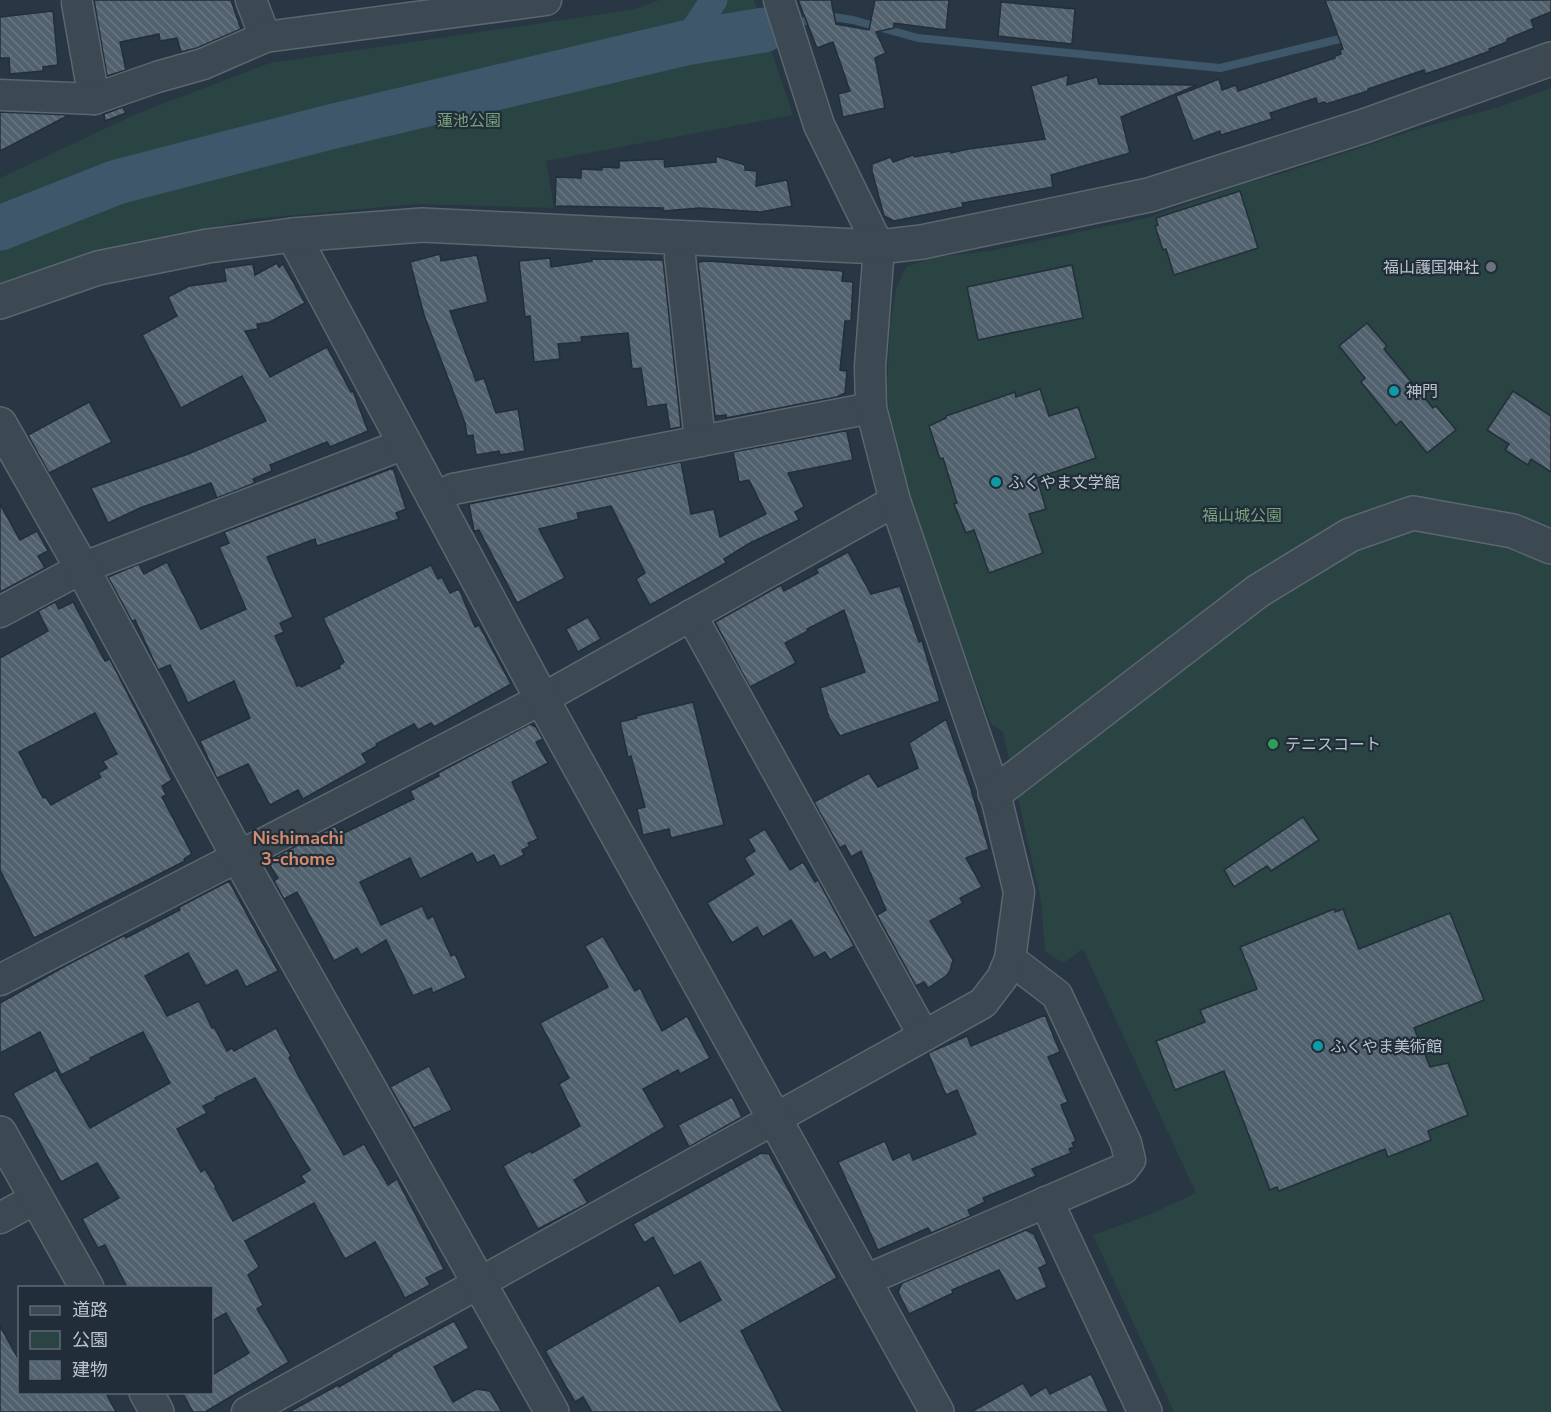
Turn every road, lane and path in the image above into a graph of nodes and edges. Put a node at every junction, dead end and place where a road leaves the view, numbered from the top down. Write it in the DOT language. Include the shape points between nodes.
graph roads {
  1 [pos="251,0"];
  2 [pos="546,0"];
  3 [pos="778,0"];
  4 [pos="77,3"];
  5 [pos="265,37"];
  6 [pos="1551,58"];
  7 [pos="0,95"];
  8 [pos="94,99"];
  9 [pos="293,235"];
  10 [pos="682,238"];
  11 [pos="879,247"];
  12 [pos="0,302"];
  13 [pos="871,408"];
  14 [pos="0,424"];
  15 [pos="700,441"];
  16 [pos="404,444"];
  17 [pos="433,499"];
  18 [pos="896,501"];
  19 [pos="1551,547"];
  20 [pos="82,568"];
  21 [pos="0,612"];
  22 [pos="691,615"];
  23 [pos="542,699"];
  24 [pos="995,793"];
  25 [pos="238,856"];
  26 [pos="1010,959"];
  27 [pos="0,980"];
  28 [pos="924,1036"];
  29 [pos="776,1118"];
  30 [pos="0,1133"];
  31 [pos="37,1198"];
  32 [pos="1047,1203"];
  33 [pos="0,1218"];
  34 [pos="866,1280"];
  35 [pos="479,1284"];
  36 [pos="86,1286"];
  37 [pos="147,1394"];
  38 [pos="157,1412"];
  39 [pos="247,1412"];
  40 [pos="552,1412"];
  41 [pos="938,1412"];
  42 [pos="1145,1412"];
  1 -- 5 [label="street"];
  2 -- 5 [label="street"];
  3 -- 11 [label="street" via="819,124"];
  4 -- 8 [label="street"];
  5 -- 8 [label="street" via="203,64"];
  6 -- 11 [label="street" via="1364,126 1149,195 922,242"];
  7 -- 8 [label="street"];
  9 -- 10 [label="street" via="422,225"];
  9 -- 12 [label="street" via="208,246 98,268"];
  9 -- 16 [label="street"];
  10 -- 11 [label="street"];
  10 -- 15 [label="street" via="680,257"];
  11 -- 13 [label="street" via="870,367"];
  13 -- 15 [label="street"];
  13 -- 18 [label="street"];
  14 -- 20 [label="street"];
  15 -- 17 [label="street" via="453,489"];
  16 -- 17 [label="street"];
  16 -- 20 [label="street"];
  17 -- 23 [label="street"];
  18 -- 22 [label="street"];
  18 -- 24 [label="street"];
  19 -- 24 [label="street" via="1514,531 1413,513 1350,535 1258,591"];
  20 -- 21 [label="street"];
  20 -- 25 [label="street"];
  22 -- 23 [label="street"];
  22 -- 28 [label="street"];
  23 -- 25 [label="street"];
  23 -- 29 [label="street"];
  24 -- 26 [label="street" via="1019,892"];
  25 -- 27 [label="street"];
  25 -- 35 [label="street"];
  26 -- 28 [label="street" via="984,1004"];
  26 -- 32 [label="street" via="1057,995 1126,1143 1130,1160 1123,1169"];
  28 -- 29 [label="street"];
  29 -- 34 [label="street"];
  29 -- 35 [label="street"];
  30 -- 31 [label="street"];
  31 -- 33 [label="street"];
  31 -- 36 [label="street"];
  32 -- 34 [label="street"];
  32 -- 42 [label="street"];
  34 -- 41 [label="street"];
  35 -- 39 [label="street"];
  35 -- 40 [label="street"];
  37 -- 38 [label="street"];
}
